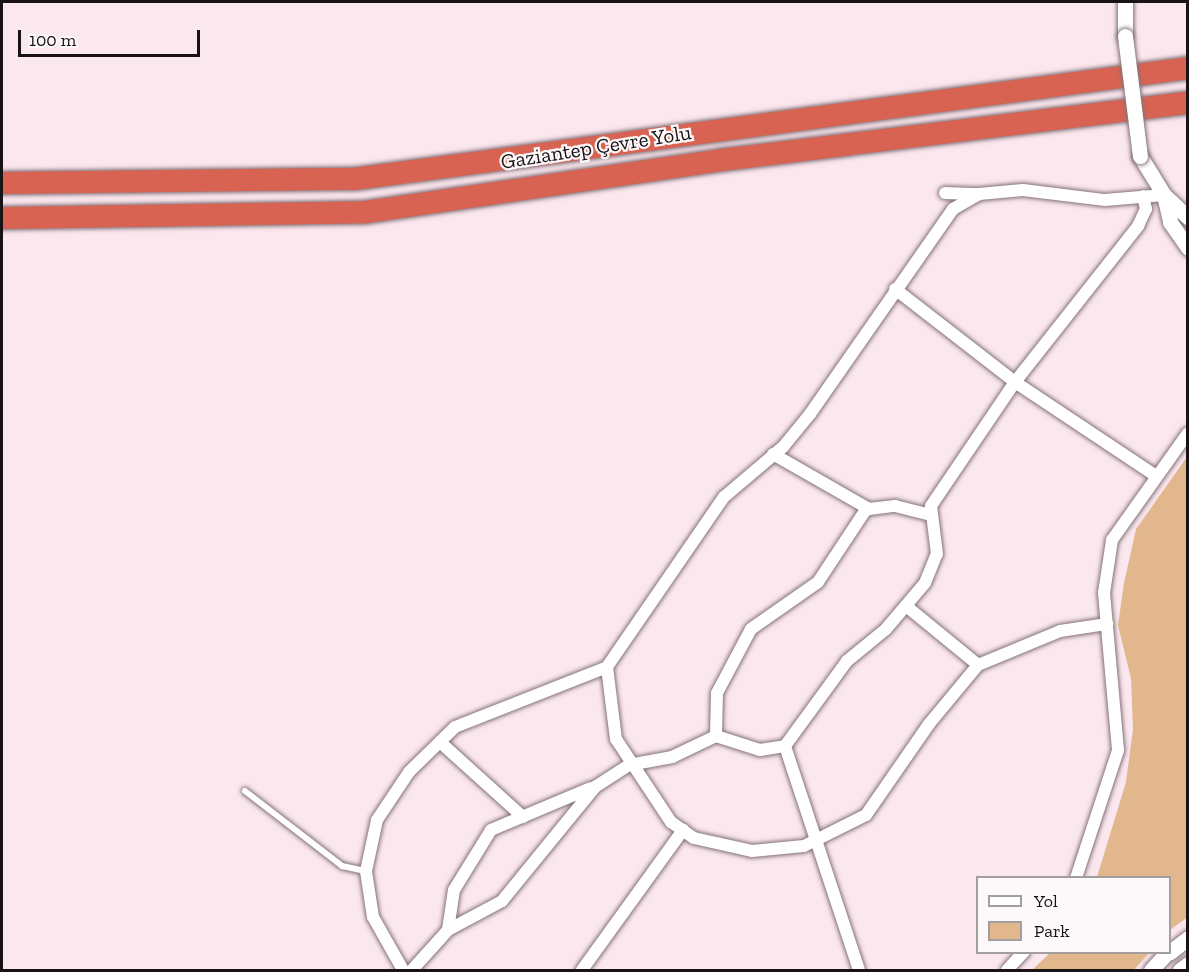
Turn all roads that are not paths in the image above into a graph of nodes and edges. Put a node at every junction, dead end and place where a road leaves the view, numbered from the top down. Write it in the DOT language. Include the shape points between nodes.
graph roads {
  1 [pos="1125,2"];
  2 [pos="1188,68"];
  3 [pos="1188,103"];
  4 [pos="2,183"];
  5 [pos="945,193"];
  6 [pos="979,194"];
  7 [pos="1164,195"];
  8 [pos="1143,196"];
  9 [pos="77,217"];
  10 [pos="1188,217"];
  11 [pos="2,218"];
  12 [pos="2,232"];
  13 [pos="1188,248"];
  14 [pos="895,290"];
  15 [pos="1016,382"];
  16 [pos="1188,433"];
  17 [pos="773,454"];
  18 [pos="1156,476"];
  19 [pos="867,508"];
  20 [pos="931,515"];
  21 [pos="906,606"];
  22 [pos="1107,624"];
  23 [pos="978,665"];
  24 [pos="607,667"];
  25 [pos="716,736"];
  26 [pos="440,742"];
  27 [pos="785,746"];
  28 [pos="629,765"];
  29 [pos="595,787"];
  30 [pos="245,791"];
  31 [pos="523,818"];
  32 [pos="683,830"];
  33 [pos="817,842"];
  34 [pos="366,871"];
  35 [pos="1077,876"];
  36 [pos="448,930"];
  37 [pos="1188,938"];
  38 [pos="1171,951"];
  39 [pos="1022,954"];
  40 [pos="1167,954"];
  41 [pos="1188,964"];
  42 [pos="403,970"];
  43 [pos="412,970"];
  44 [pos="582,970"];
  45 [pos="859,970"];
  46 [pos="1007,970"];
  47 [pos="1151,970"];
  48 [pos="1180,970"];
  1 -- 7 [label="street, bridge" via="1125,36 1140,156"];
  2 -- 4 [label="highway, Gaziantep Çevre Yolu" via="354,179"];
  3 -- 9 [label="highway, Gaziantep Çevre Yolu" via="721,160 366,212"];
  5 -- 6 [label="street"];
  6 -- 8 [label="street" via="1023,190 1105,200"];
  6 -- 14 [label="street" via="953,209"];
  7 -- 8 [label="street"];
  7 -- 10 [label="street"];
  7 -- 13 [label="street" via="1170,222"];
  8 -- 15 [label="street" via="1146,208 1138,226"];
  9 -- 11 [label="highway, Gaziantep Çevre Yolu"];
  9 -- 12 [label="highway"];
  14 -- 15 [label="street"];
  14 -- 17 [label="street" via="810,414"];
  15 -- 18 [label="street"];
  15 -- 20 [label="street" via="931,506"];
  16 -- 18 [label="street"];
  17 -- 19 [label="street"];
  17 -- 24 [label="street" via="724,496"];
  18 -- 22 [label="street" via="1112,540 1104,593"];
  19 -- 20 [label="street" via="895,506"];
  19 -- 25 [label="street" via="818,582 751,629 717,693"];
  20 -- 21 [label="street" via="937,554 925,583"];
  21 -- 23 [label="street"];
  21 -- 27 [label="street" via="847,661"];
  22 -- 23 [label="street" via="1060,631"];
  22 -- 35 [label="street" via="1118,750"];
  23 -- 33 [label="street" via="929,724 866,815"];
  24 -- 26 [label="street" via="475,719"];
  24 -- 28 [label="street" via="616,739"];
  25 -- 27 [label="street" via="760,750"];
  25 -- 28 [label="street" via="672,757"];
  26 -- 31 [label="street"];
  26 -- 34 [label="street" via="409,772 377,820"];
  27 -- 33 [label="street"];
  28 -- 29 [label="street"];
  28 -- 32 [label="street"];
  29 -- 31 [label="street"];
  29 -- 36 [label="street" via="502,901"];
  30 -- 34 [label="lane" via="342,866"];
  31 -- 36 [label="street" via="491,830 465,863 453,890"];
  32 -- 33 [label="street" via="752,851"];
  32 -- 44 [label="street"];
  33 -- 45 [label="street"];
  34 -- 42 [label="street" via="373,917"];
  36 -- 43 [label="street"];
  37 -- 38 [label="street"];
  39 -- 46 [label="street"];
  40 -- 47 [label="street"];
  41 -- 48 [label="street"];
}
